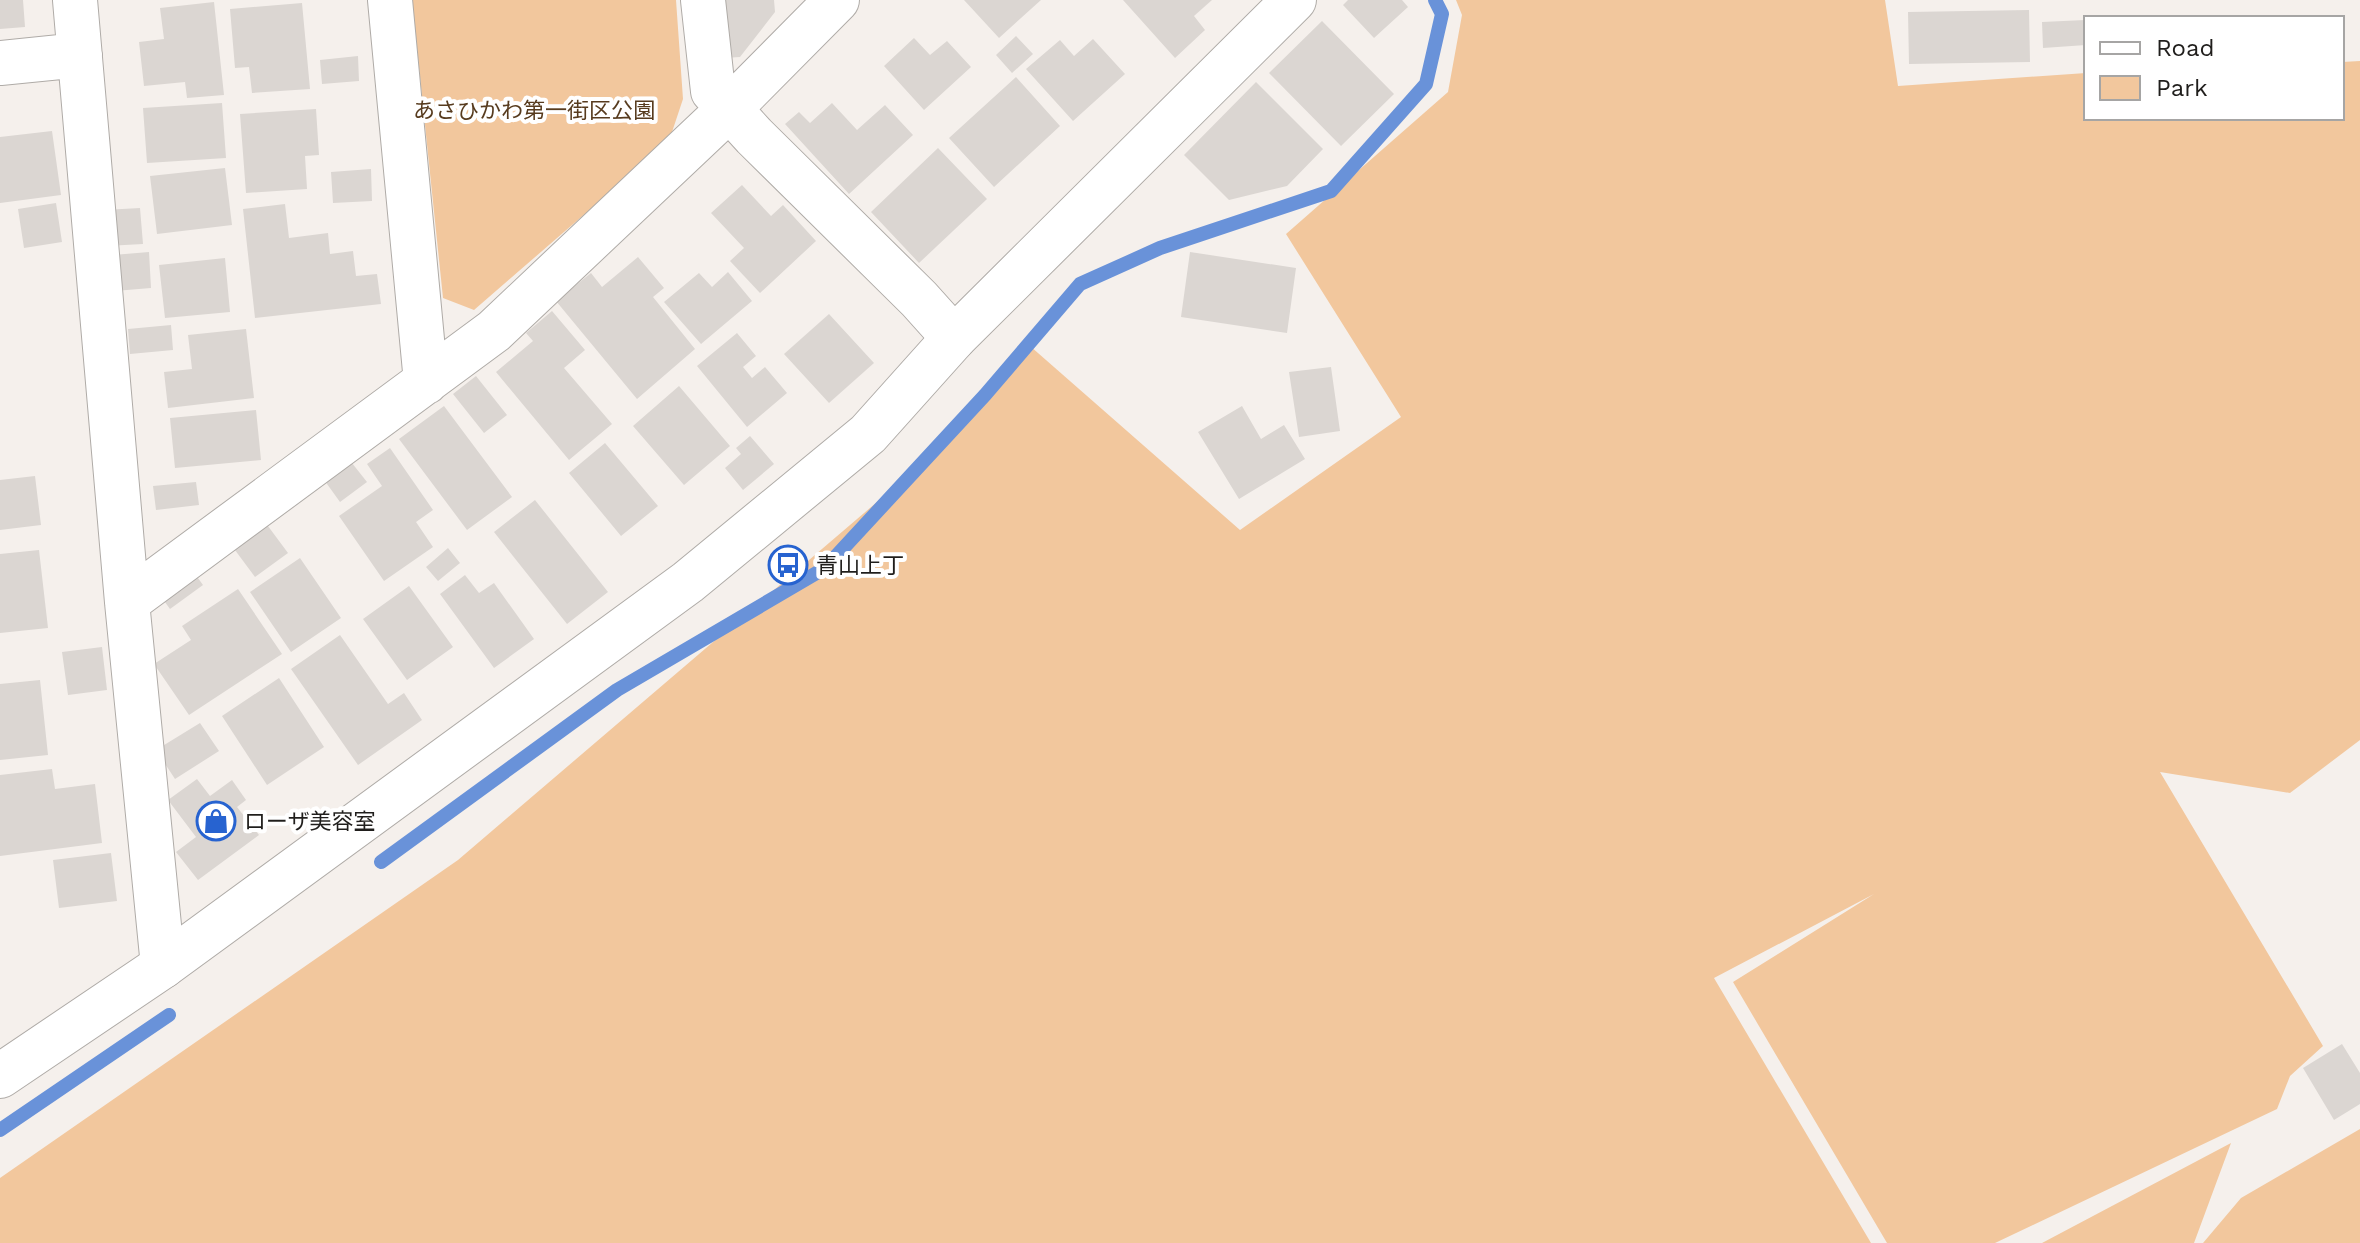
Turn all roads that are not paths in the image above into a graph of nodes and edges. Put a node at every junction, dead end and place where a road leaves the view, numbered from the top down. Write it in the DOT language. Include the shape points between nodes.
graph roads {
  1 [pos="75,0"];
  2 [pos="390,0"];
  3 [pos="703,0"];
  4 [pos="837,0"];
  5 [pos="1294,0"];
  6 [pos="80,55"];
  7 [pos="0,63"];
  8 [pos="729,109"];
  9 [pos="954,338"];
  10 [pos="426,382"];
  11 [pos="127,602"];
  12 [pos="163,966"];
  13 [pos="0,1076"];
  1 -- 6 [label="street"];
  2 -- 10 [label="street"];
  3 -- 8 [label="street" via="713,91"];
  4 -- 8 [label="street"];
  5 -- 9 [label="street"];
  6 -- 7 [label="street"];
  6 -- 11 [label="street"];
  8 -- 9 [label="street"];
  8 -- 10 [label="street" via="494,331"];
  9 -- 12 [label="street" via="868,434 688,582"];
  10 -- 11 [label="street"];
  11 -- 12 [label="street"];
  12 -- 13 [label="street"];
}
